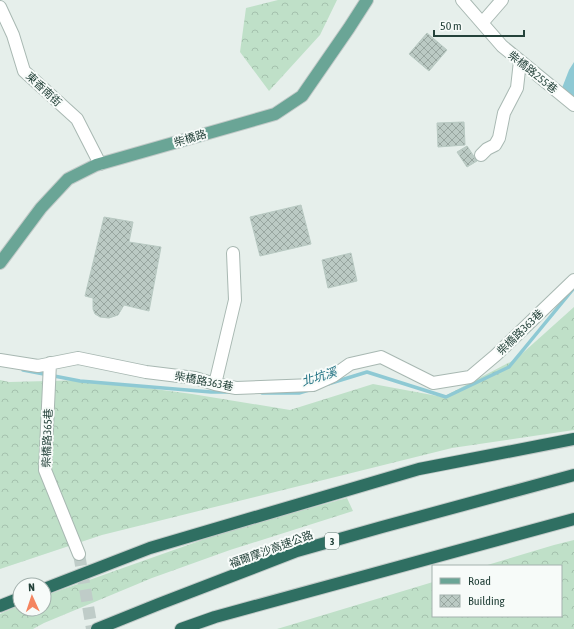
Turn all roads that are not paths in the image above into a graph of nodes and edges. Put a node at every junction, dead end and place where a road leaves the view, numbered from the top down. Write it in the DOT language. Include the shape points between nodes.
graph roads {
  1 [pos="367,0"];
  2 [pos="462,0"];
  3 [pos="502,0"];
  4 [pos="0,7"];
  5 [pos="482,24"];
  6 [pos="520,61"];
  7 [pos="574,105"];
  8 [pos="481,155"];
  9 [pos="100,164"];
  10 [pos="233,253"];
  11 [pos="0,263"];
  12 [pos="574,280"];
  13 [pos="0,360"];
  14 [pos="50,364"];
  15 [pos="215,384"];
  16 [pos="574,439"];
  17 [pos="574,475"];
  18 [pos="574,519"];
  19 [pos="79,554"];
  20 [pos="52,586"];
  21 [pos="12,601"];
  22 [pos="0,606"];
  23 [pos="215,617"];
  24 [pos="97,629"];
  25 [pos="181,629"];
  26 [pos="199,629"];
  1 -- 9 [label="main road, 柴橋路" via="302,96 275,114"];
  2 -- 5 [label="street, 柴橋路255巷"];
  3 -- 5 [label="street"];
  4 -- 9 [label="street, 東香南街" via="13,35 24,71 77,119"];
  5 -- 6 [label="street, 柴橋路255巷"];
  6 -- 7 [label="street, 柴橋路255巷"];
  6 -- 8 [label="street" via="517,88 504,113 499,138 495,145"];
  9 -- 11 [label="main road, 柴橋路" via="68,179"];
  10 -- 15 [label="street" via="235,300"];
  12 -- 15 [label="street, 柴橋路363巷" via="496,356 470,377 433,383 381,357 350,364 333,376 313,385 236,388"];
  13 -- 14 [label="street, 柴橋路363巷" via="38,366"];
  14 -- 15 [label="street, 柴橋路363巷" via="78,358 146,372 195,378"];
  14 -- 19 [label="street, 柴橋路365巷" via="45,470"];
  16 -- 20 [label="highway" via="419,469 150,548"];
  17 -- 24 [label="highway, 福爾摩沙高速公路 / 3" via="297,552"];
  18 -- 23 [label="highway"];
  21 -- 22 [label="highway"];
  23 -- 25 [label="highway"];
  23 -- 26 [label="highway"];
}
